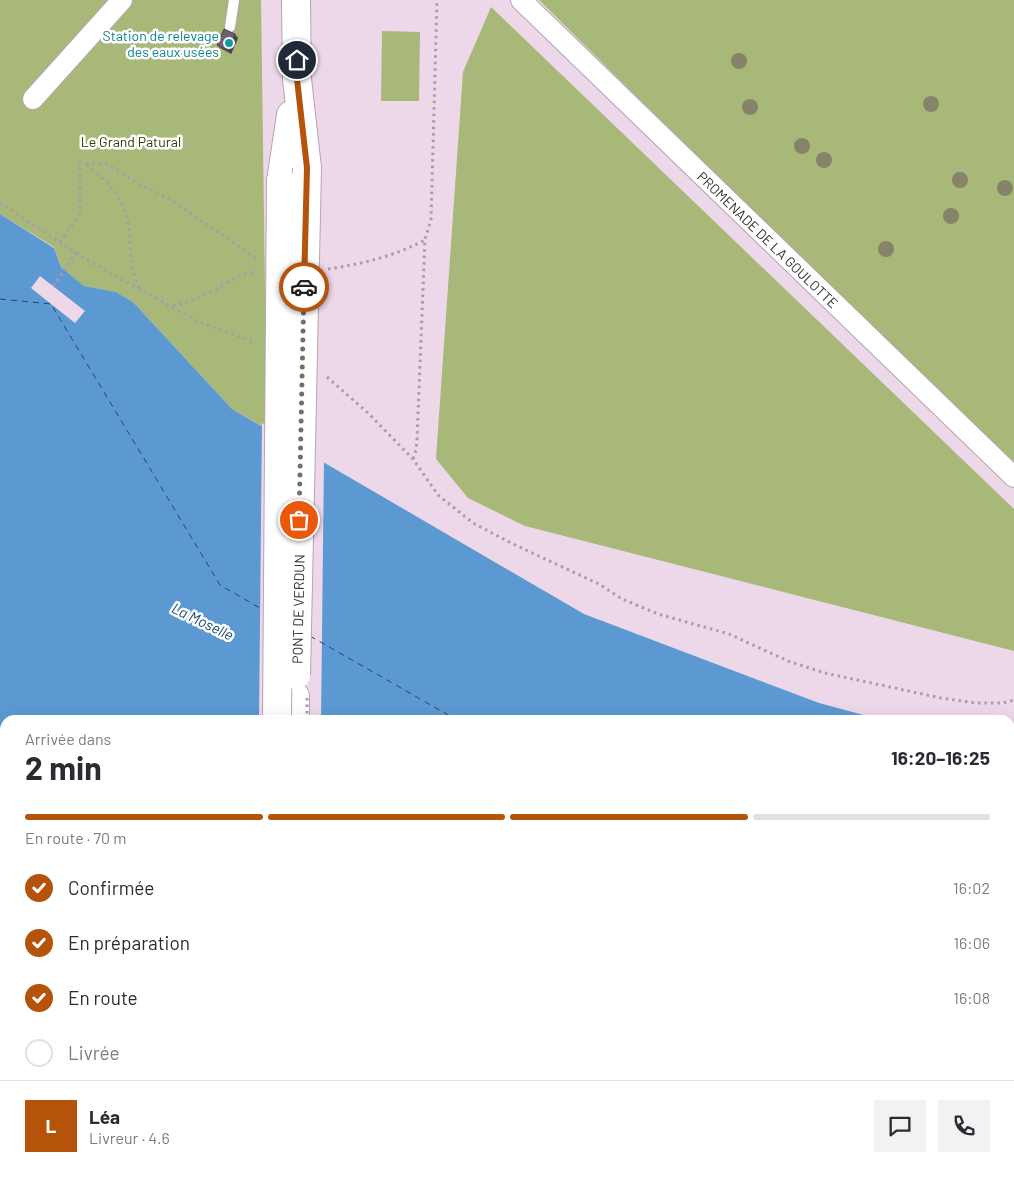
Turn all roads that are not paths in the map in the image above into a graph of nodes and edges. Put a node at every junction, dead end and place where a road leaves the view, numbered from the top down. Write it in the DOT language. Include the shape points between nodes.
graph roads {
  1 [pos="122,0"];
  2 [pos="234,0"];
  3 [pos="296,0"];
  4 [pos="521,0"];
  5 [pos="230,27"];
  6 [pos="297,79"];
  7 [pos="33,99"];
  8 [pos="1014,477"];
  9 [pos="277,715"];
  10 [pos="295,715"];
  1 -- 7 [label="street"];
  2 -- 5 [label="lane"];
  3 -- 6 [label="main road"];
  4 -- 8 [label="street, PROMENADE DE LA GOULOTTE"];
  6 -- 9 [label="main road, PONT DE VERDUN, bridge" via="281,181"];
  6 -- 10 [label="main road, PONT DE VERDUN, bridge" via="307,168"];
}
